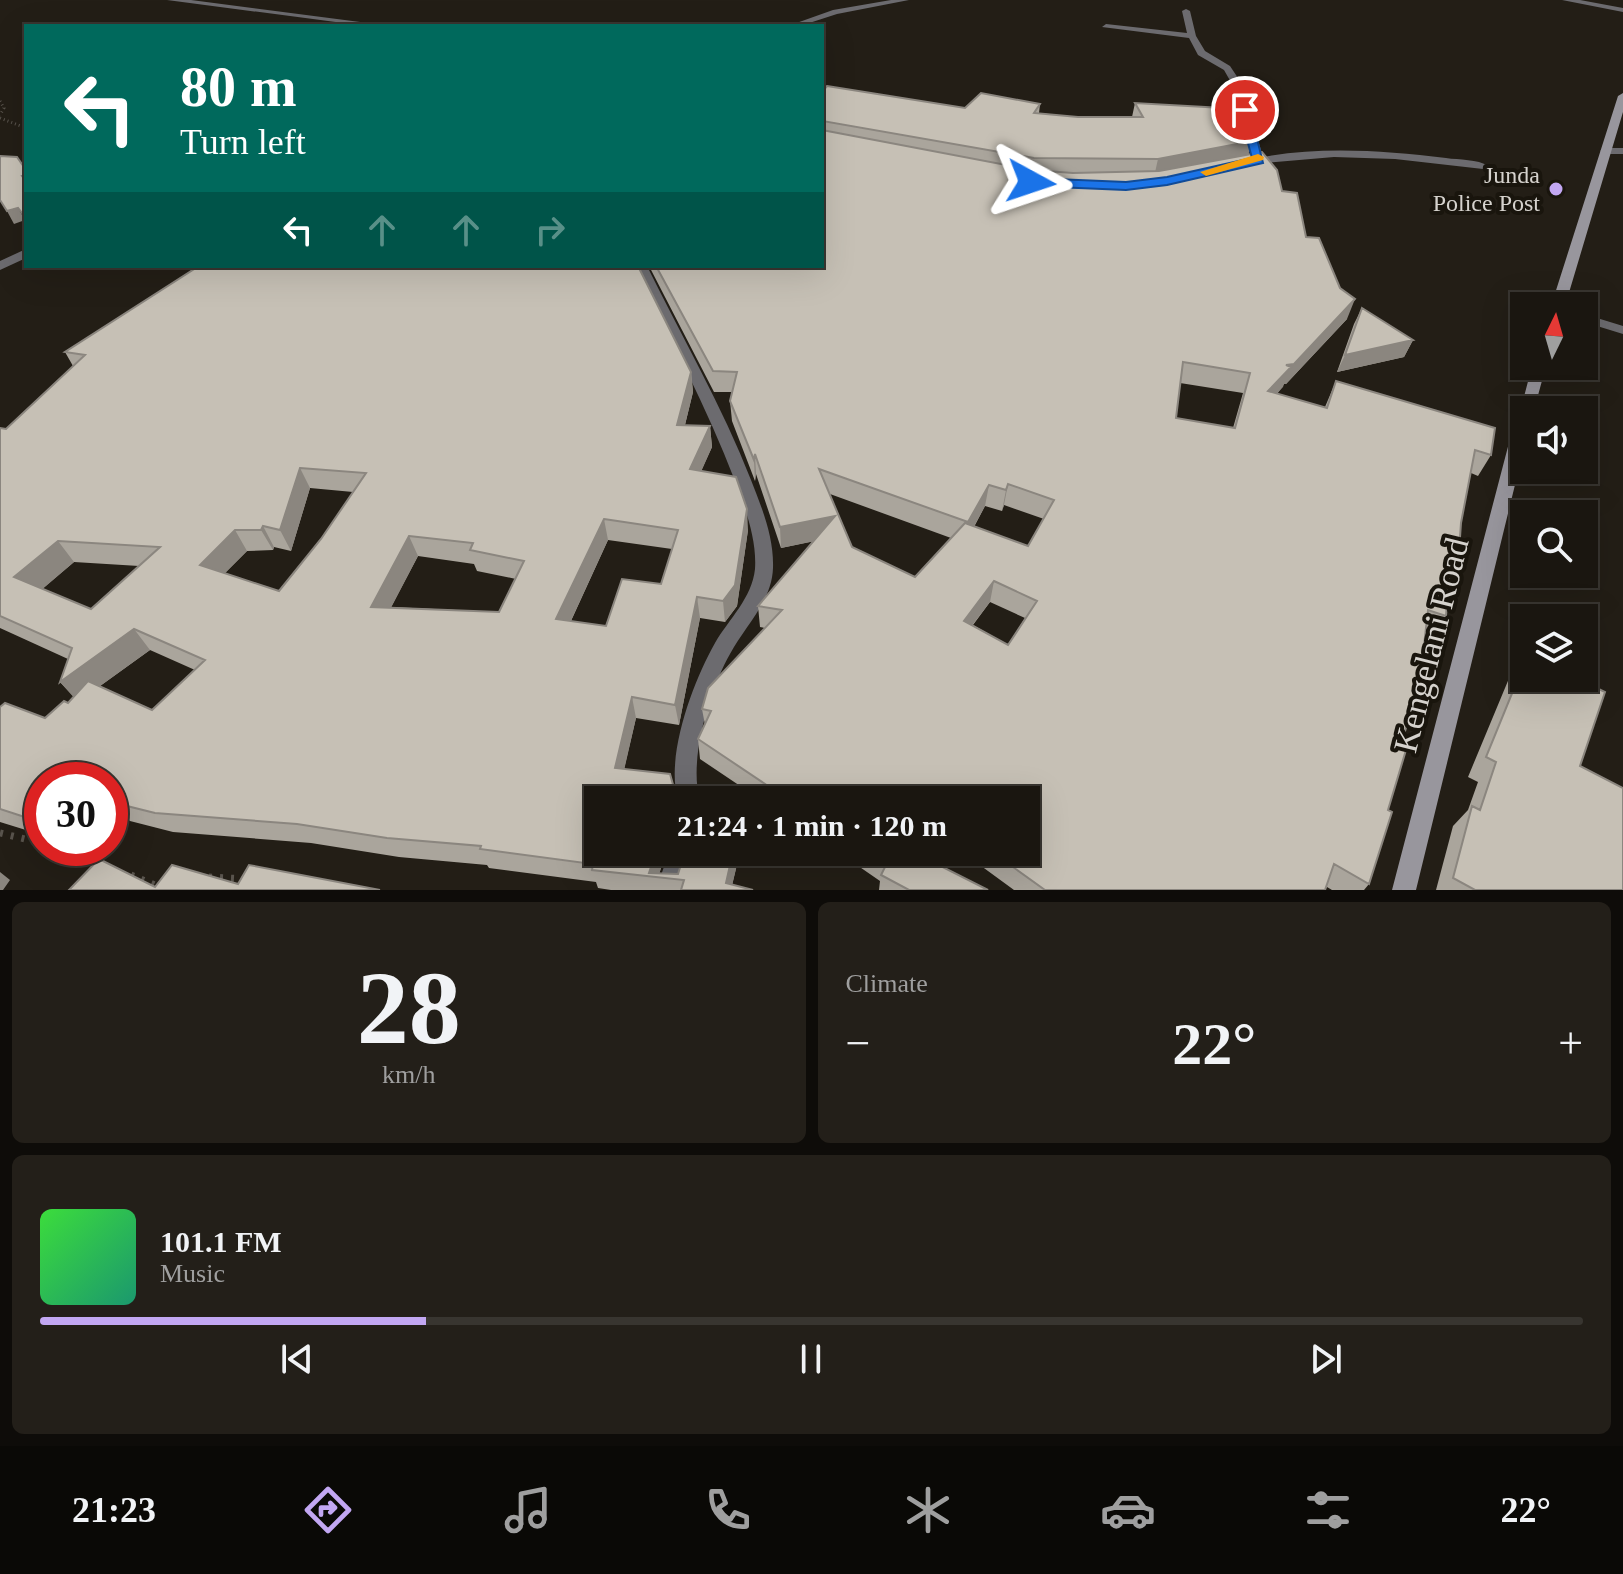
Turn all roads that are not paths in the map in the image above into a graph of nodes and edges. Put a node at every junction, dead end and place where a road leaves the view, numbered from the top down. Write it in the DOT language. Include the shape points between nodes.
graph roads {
  1 [pos="171,0"];
  2 [pos="300,0"];
  3 [pos="905,0"];
  4 [pos="1566,0"];
  5 [pos="1623,10"];
  6 [pos="1186,11"];
  7 [pos="294,13"];
  8 [pos="308,15"];
  9 [pos="301,24"];
  10 [pos="373,24"];
  11 [pos="798,24"];
  12 [pos="1106,27"];
  13 [pos="1192,36"];
  14 [pos="1623,96"];
  15 [pos="1605,151"];
  16 [pos="1623,151"];
  17 [pos="1259,160"];
  18 [pos="1483,166"];
  19 [pos="1228,167"];
  20 [pos="24,254"];
  21 [pos="0,266"];
  22 [pos="642,268"];
  23 [pos="1562,292"];
  24 [pos="1598,322"];
  25 [pos="1623,330"];
  26 [pos="1510,471"];
  27 [pos="684,786"];
  28 [pos="676,866"];
  29 [pos="668,890"];
  30 [pos="1404,890"];
  1 -- 7 [label="street"];
  2 -- 7 [label="street"];
  3 -- 11 [label="street"];
  4 -- 5 [label="street"];
  6 -- 13 [label="street"];
  7 -- 8 [label="street"];
  8 -- 9 [label="street"];
  8 -- 10 [label="street"];
  12 -- 13 [label="street"];
  13 -- 17 [label="street" via="1202,54 1231,71"];
  14 -- 15 [label="main road"];
  15 -- 16 [label="street"];
  15 -- 23 [label="main road"];
  17 -- 18 [label="street" via="1362,156"];
  17 -- 19 [label="street"];
  20 -- 21 [label="street"];
  22 -- 27 [label="street" via="739,473 760,525 765,566 756,601 721,651 686,755"];
  24 -- 25 [label="street"];
  26 -- 30 [label="main road, Kengelani Road"];
  28 -- 29 [label="street"];
}
